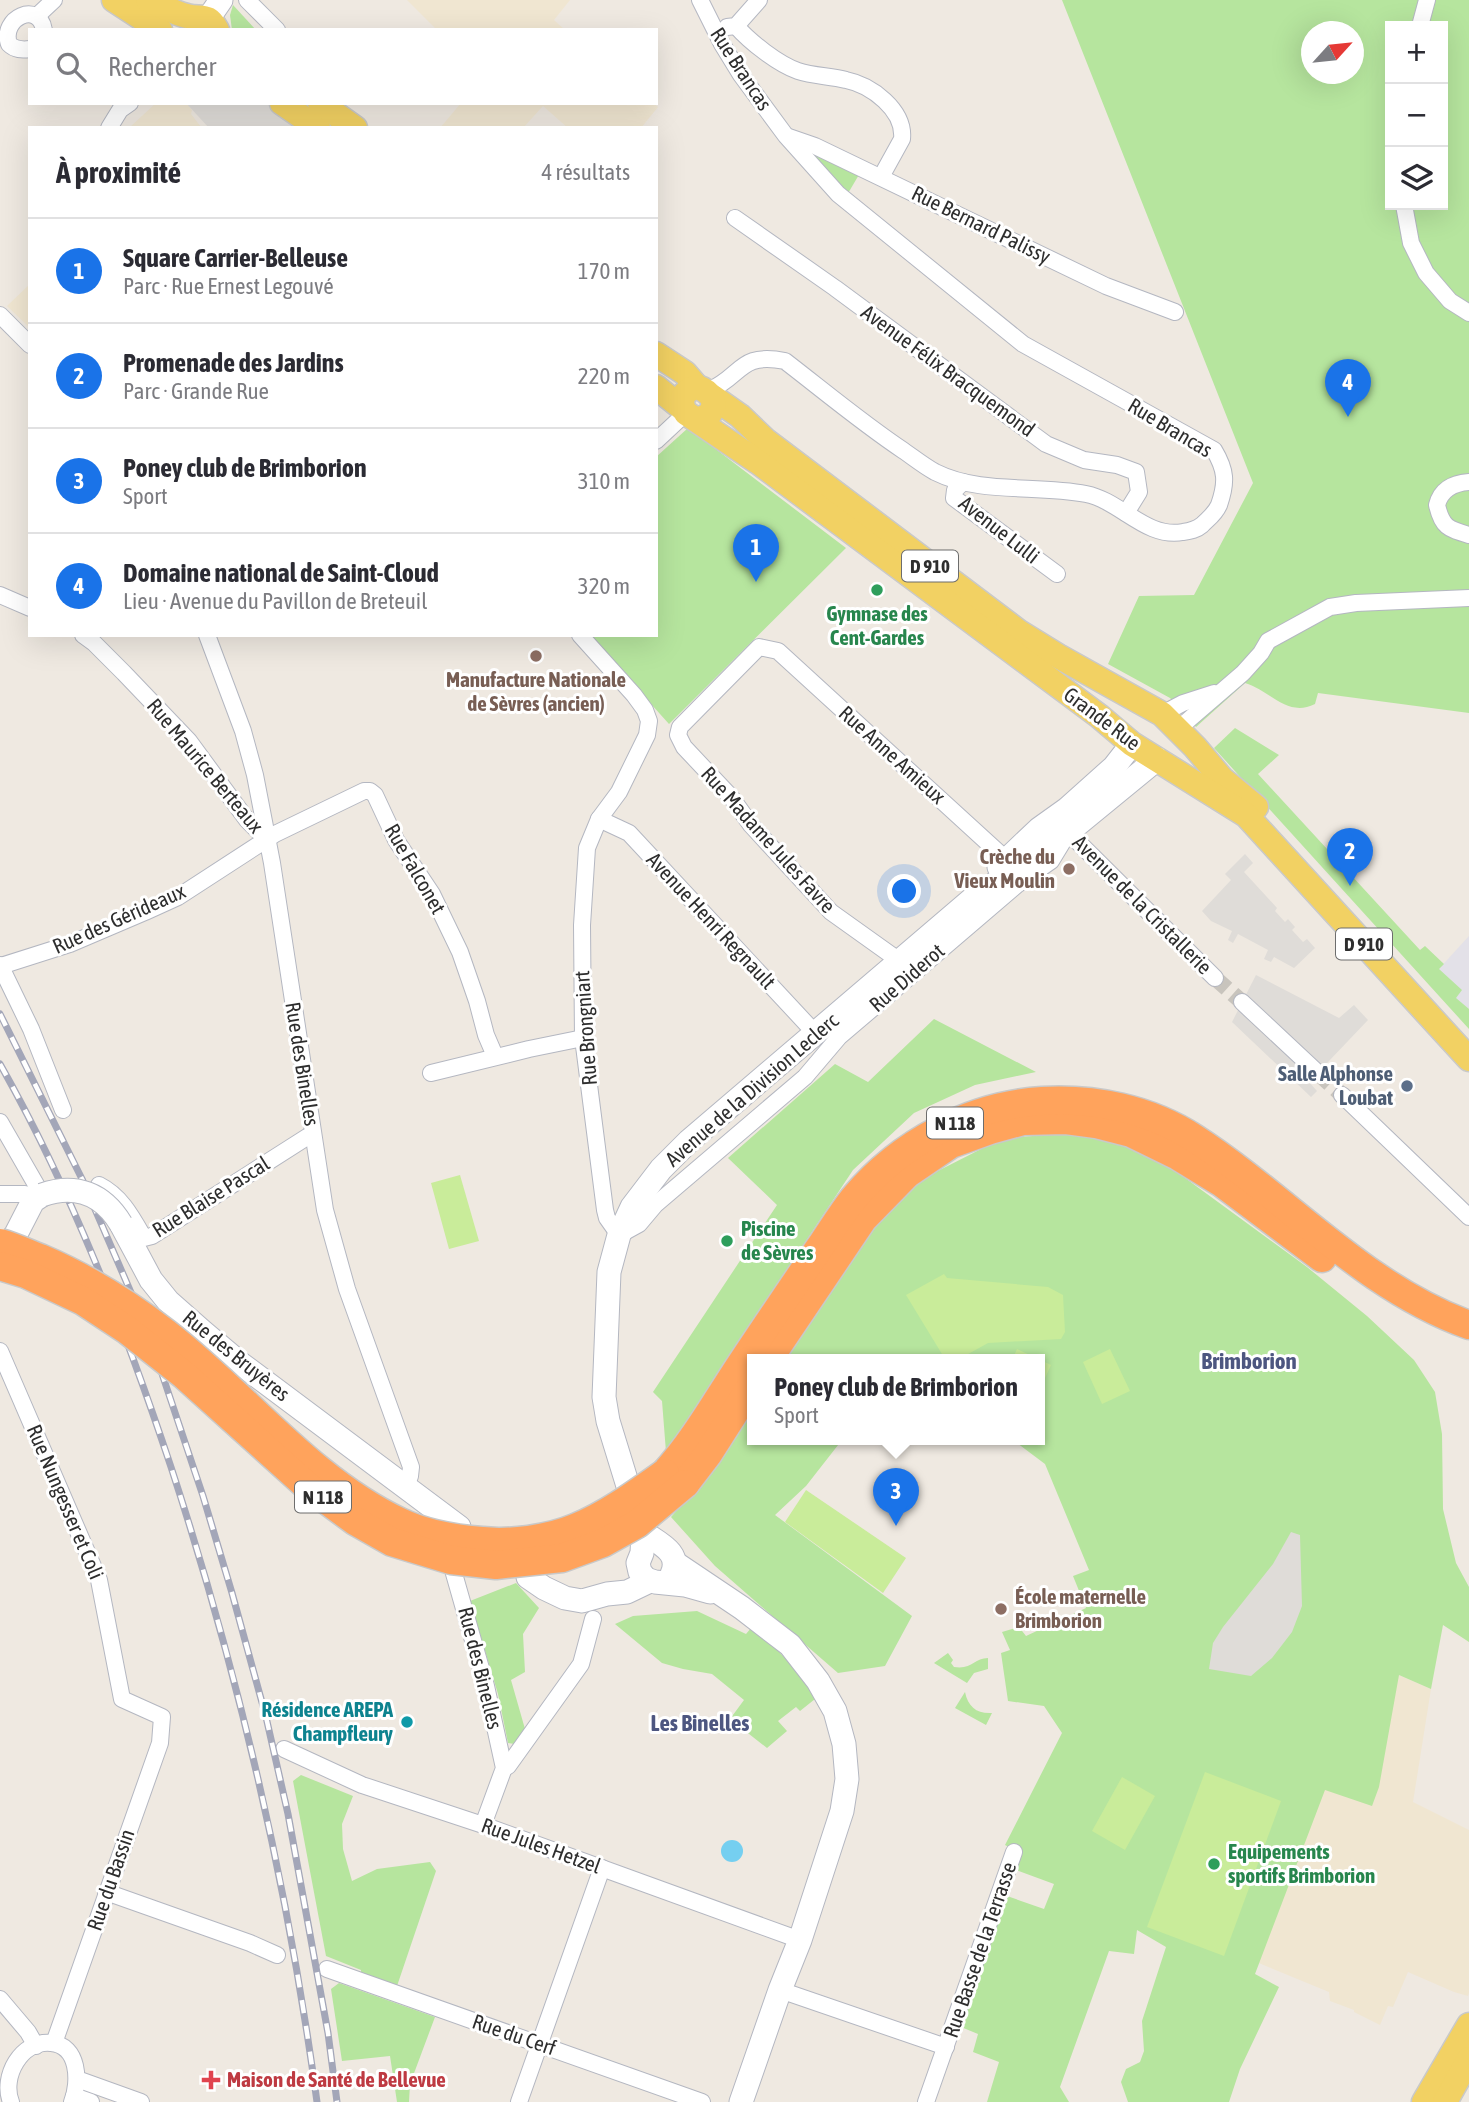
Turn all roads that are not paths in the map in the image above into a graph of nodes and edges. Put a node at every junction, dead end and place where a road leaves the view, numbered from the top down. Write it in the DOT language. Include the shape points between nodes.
graph roads {
  1 [pos="54,0"];
  2 [pos="114,0"];
  3 [pos="148,0"];
  4 [pos="247,0"];
  5 [pos="700,0"];
  6 [pos="759,0"];
  7 [pos="1427,0"];
  8 [pos="203,19"];
  9 [pos="1421,21"];
  10 [pos="41,22"];
  11 [pos="2,25"];
  12 [pos="736,26"];
  13 [pos="157,28"];
  14 [pos="275,28"];
  15 [pos="714,28"];
  16 [pos="28,49"];
  17 [pos="285,105"];
  18 [pos="323,105"];
  19 [pos="119,106"];
  20 [pos="109,126"];
  21 [pos="315,126"];
  22 [pos="352,126"];
  23 [pos="786,136"];
  24 [pos="881,177"];
  25 [pos="1405,210"];
  26 [pos="735,218"];
  27 [pos="1175,312"];
  28 [pos="1469,313"];
  29 [pos="0,315"];
  30 [pos="28,343"];
  31 [pos="658,355"];
  32 [pos="658,389"];
  33 [pos="706,392"];
  34 [pos="689,414"];
  35 [pos="658,439"];
  36 [pos="963,482"];
  37 [pos="1469,482"];
  38 [pos="1126,513"];
  39 [pos="1469,535"];
  40 [pos="1057,574"];
  41 [pos="0,595"];
  42 [pos="1469,598"];
  43 [pos="28,607"];
  44 [pos="85,637"];
  45 [pos="208,637"];
  46 [pos="582,637"];
  47 [pos="1170,722"];
  48 [pos="678,735"];
  49 [pos="1132,744"];
  50 [pos="1157,759"];
  51 [pos="1067,808"];
  52 [pos="599,819"];
  53 [pos="1039,829"];
  54 [pos="1068,832"];
  55 [pos="267,840"];
  56 [pos="1008,858"];
  57 [pos="970,901"];
  58 [pos="901,962"];
  59 [pos="0,965"];
  60 [pos="1215,978"];
  61 [pos="1242,1002"];
  62 [pos="816,1034"];
  63 [pos="583,1038"];
  64 [pos="1469,1040"];
  65 [pos="495,1056"];
  66 [pos="1469,1059"];
  67 [pos="430,1073"];
  68 [pos="1318,1073"];
  69 [pos="1342,1095"];
  70 [pos="64,1110"];
  71 [pos="0,1122"];
  72 [pos="313,1136"];
  73 [pos="0,1194"];
  74 [pos="93,1196"];
  75 [pos="38,1198"];
  76 [pos="1469,1217"];
  77 [pos="619,1236"];
  78 [pos="8,1238"];
  79 [pos="1362,1265"];
  80 [pos="0,1266"];
  81 [pos="1469,1308"];
  82 [pos="1469,1325"];
  83 [pos="1469,1344"];
  84 [pos="0,1350"];
  85 [pos="748,1354"];
  86 [pos="772,1354"];
  87 [pos="747,1356"];
  88 [pos="747,1392"];
  89 [pos="675,1479"];
  90 [pos="628,1486"];
  91 [pos="405,1488"];
  92 [pos="436,1510"];
  93 [pos="459,1527"];
  94 [pos="528,1577"];
  95 [pos="593,1619"];
  96 [pos="162,1717"];
  97 [pos="284,1749"];
  98 [pos="504,1768"];
  99 [pos="482,1825"];
  100 [pos="1014,1852"];
  101 [pos="602,1868"];
  102 [pos="106,1892"];
  103 [pos="800,1940"];
  104 [pos="277,1955"];
  105 [pos="327,1969"];
  106 [pos="780,1990"];
  107 [pos="0,1999"];
  108 [pos="1469,2025"];
  109 [pos="54,2043"];
  110 [pos="539,2044"];
  111 [pos="36,2046"];
  112 [pos="946,2047"];
  113 [pos="1469,2060"];
  114 [pos="5,2073"];
  115 [pos="77,2079"];
  116 [pos="73,2099"];
  117 [pos="10,2102"];
  118 [pos="91,2102"];
  119 [pos="141,2102"];
  120 [pos="519,2102"];
  121 [pos="702,2102"];
  122 [pos="741,2102"];
  123 [pos="926,2102"];
  124 [pos="1424,2102"];
  125 [pos="1445,2102"];
  1 -- 10 [label="street"];
  2 -- 13 [label="main road"];
  3 -- 8 [label="main road"];
  4 -- 14 [label="street"];
  5 -- 15 [label="street, Rue Brancas"];
  6 -- 12 [label="street"];
  7 -- 9 [label="street"];
  10 -- 11 [label="street" via="21,9 9,14"];
  11 -- 16 [label="street" via="9,45"];
  12 -- 15 [label="street"];
  12 -- 24 [label="street" via="798,71 847,80 882,99 898,118 902,139"];
  15 -- 23 [label="street, Rue Brancas" via="741,75"];
  17 -- 21 [label="main road"];
  18 -- 22 [label="main road"];
  19 -- 20 [label="street"];
  23 -- 24 [label="street, Rue Bernard Palissy"];
  23 -- 38 [label="street, Rue Brancas" via="838,194 1023,344 1214,450 1224,467 1224,490 1216,512 1197,529 1174,534 1153,530"];
  24 -- 27 [label="street, Rue Bernard Palissy" via="1107,286"];
  25 -- 28 [label="street" via="1411,243 1426,273 1450,302"];
  26 -- 38 [label="street, Avenue Félix Bracquemond" via="1046,444 1084,460 1136,472 1139,492"];
  29 -- 30 [label="street"];
  31 -- 33 [label="main road, Grande Rue / D 910"];
  32 -- 34 [label="main road, Grande Rue / D 910"];
  33 -- 34 [label="main road" via="685,391 681,401"];
  33 -- 36 [label="street, Rue Brancas" via="754,359 785,361 885,438 934,471"];
  33 -- 47 [label="main road, Grande Rue / D 910" via="1019,632"];
  34 -- 35 [label="street"];
  34 -- 49 [label="main road, Grande Rue / D 910"];
  36 -- 38 [label="street, Rue Brancas" via="1088,494"];
  36 -- 40 [label="street, Avenue Lulli" via="954,498"];
  37 -- 39 [label="street" via="1451,486 1437,505 1443,524"];
  41 -- 43 [label="street"];
  42 -- 47 [label="street" via="1330,607 1275,645 1223,690"];
  44 -- 55 [label="street, Rue Maurice Berteaux" via="189,741"];
  45 -- 55 [label="street, Rue des Binelles" via="256,775"];
  46 -- 52 [label="street, Rue Brongniart" via="634,695 649,721 647,735 619,792"];
  47 -- 49 [label="main road" via="1151,716 1140,722"];
  47 -- 50 [label="main road" via="1170,747"];
  47 -- 64 [label="main road, Grande Rue / D 910" via="1222,779 1252,803"];
  48 -- 56 [label="street, Rue Anne Amieux" via="680,727 759,647 778,652"];
  48 -- 58 [label="street, Rue Madame Jules Favre" via="751,825 831,912"];
  49 -- 50 [label="main road, Grande Rue / D 910"];
  49 -- 51 [label="main road, Avenue de la Division Leclerc" via="1114,767"];
  50 -- 54 [label="main road, Avenue de la Division Leclerc"];
  50 -- 66 [label="main road, Grande Rue / D 910" via="1246,816"];
  51 -- 53 [label="main road, Avenue de la Division Leclerc"];
  51 -- 54 [label="main road"];
  52 -- 62 [label="street, Avenue Henri Regnault" via="629,833"];
  52 -- 63 [label="street, Rue Brongniart" via="587,848"];
  53 -- 54 [label="street"];
  53 -- 56 [label="main road, Avenue de la Division Leclerc"];
  54 -- 57 [label="main road, Avenue de la Division Leclerc"];
  54 -- 60 [label="street, Avenue de la Cristallerie"];
  54 -- 77 [label="street, Rue Diderot" via="1051,861 839,1037 805,1077 655,1205 639,1224"];
  55 -- 59 [label="street, Rue des Gérideaux" via="178,897 70,944"];
  55 -- 65 [label="street, Rue Falconet" via="364,792 375,795 460,952"];
  55 -- 72 [label="street, Rue des Binelles"];
  56 -- 57 [label="main road, Avenue de la Division Leclerc"];
  57 -- 58 [label="main road, Avenue de la Division Leclerc"];
  58 -- 62 [label="main road, Avenue de la Division Leclerc"];
  59 -- 70 [label="street"];
  61 -- 68 [label="street"];
  62 -- 77 [label="main road, Avenue de la Division Leclerc" via="661,1169 632,1207"];
  63 -- 65 [label="street"];
  63 -- 77 [label="street, Rue Brongniart" via="605,1210"];
  65 -- 67 [label="street"];
  69 -- 76 [label="street"];
  71 -- 75 [label="street"];
  72 -- 74 [label="street, Rue Blaise Pascal" via="152,1236 144,1238 110,1190 99,1185"];
  72 -- 91 [label="street, Rue des Binelles" via="325,1210 347,1289 411,1467"];
  73 -- 75 [label="street"];
  74 -- 75 [label="main road, bridge" via="66,1189"];
  74 -- 91 [label="main road, Rue des Bruyères, bridge" via="121,1224 168,1301 241,1364"];
  75 -- 78 [label="main road"];
  77 -- 90 [label="main road, Avenue de la Division Leclerc" via="609,1272 604,1397"];
  78 -- 89 [label="highway, N 118, bridge" via="74,1272 167,1334 320,1470 402,1524 454,1539 521,1541 574,1528"];
  79 -- 81 [label="highway"];
  79 -- 82 [label="highway, N 118" via="1427,1308"];
  79 -- 85 [label="highway, N 118" via="1233,1165 1191,1136 1144,1113 1104,1103 1023,1102 989,1109 940,1129 892,1161 854,1198"];
  80 -- 89 [label="highway, N 118, bridge" via="83,1301 127,1330 306,1485 392,1542 451,1560 496,1565 562,1558 637,1524"];
  83 -- 86 [label="highway, N 118" via="1427,1328 1382,1302 1222,1183 1178,1156 1130,1133 1066,1120 1023,1121 990,1130 951,1144 907,1174 863,1219"];
  84 -- 96 [label="street, Rue Nungesser et Coli" via="99,1580 122,1699"];
  87 -- 89 [label="highway, N 118" via="682,1455"];
  88 -- 89 [label="highway, N 118" via="708,1454"];
  91 -- 92 [label="main road, Rue des Bruyères"];
  92 -- 93 [label="main road, Rue des Bruyères"];
  92 -- 98 [label="street, Rue des Binelles" via="472,1632"];
  94 -- 103 [label="main road" via="565,1598 582,1601 607,1594 620,1578 655,1565 692,1572 766,1625 818,1681 835,1711 847,1779 842,1811"];
  95 -- 98 [label="street" via="581,1664"];
  96 -- 102 [label="street, Rue du Bassin" via="160,1743"];
  97 -- 99 [label="street, Rue Jules Hetzel" via="362,1785"];
  98 -- 99 [label="street"];
  99 -- 101 [label="street, Rue Jules Hetzel"];
  100 -- 112 [label="street, Rue Basse de la Terrasse"];
  101 -- 103 [label="street, Rue Jules Hetzel"];
  101 -- 110 [label="street"];
  102 -- 104 [label="street"];
  102 -- 109 [label="street, Rue du Bassin"];
  103 -- 106 [label="main road"];
  105 -- 110 [label="street, Rue du Cerf"];
  106 -- 112 [label="street, Rue Basse de la Terrasse"];
  106 -- 122 [label="main road"];
  107 -- 111 [label="street"];
  108 -- 124 [label="main road"];
  109 -- 111 [label="street"];
  109 -- 115 [label="street" via="68,2051"];
  110 -- 120 [label="street"];
  110 -- 121 [label="street, Rue du Cerf"];
  111 -- 114 [label="street"];
  112 -- 123 [label="street, Rue Basse de la Terrasse"];
  113 -- 125 [label="main road"];
  114 -- 117 [label="street"];
  115 -- 116 [label="street"];
  115 -- 119 [label="street"];
  116 -- 118 [label="street"];
}
